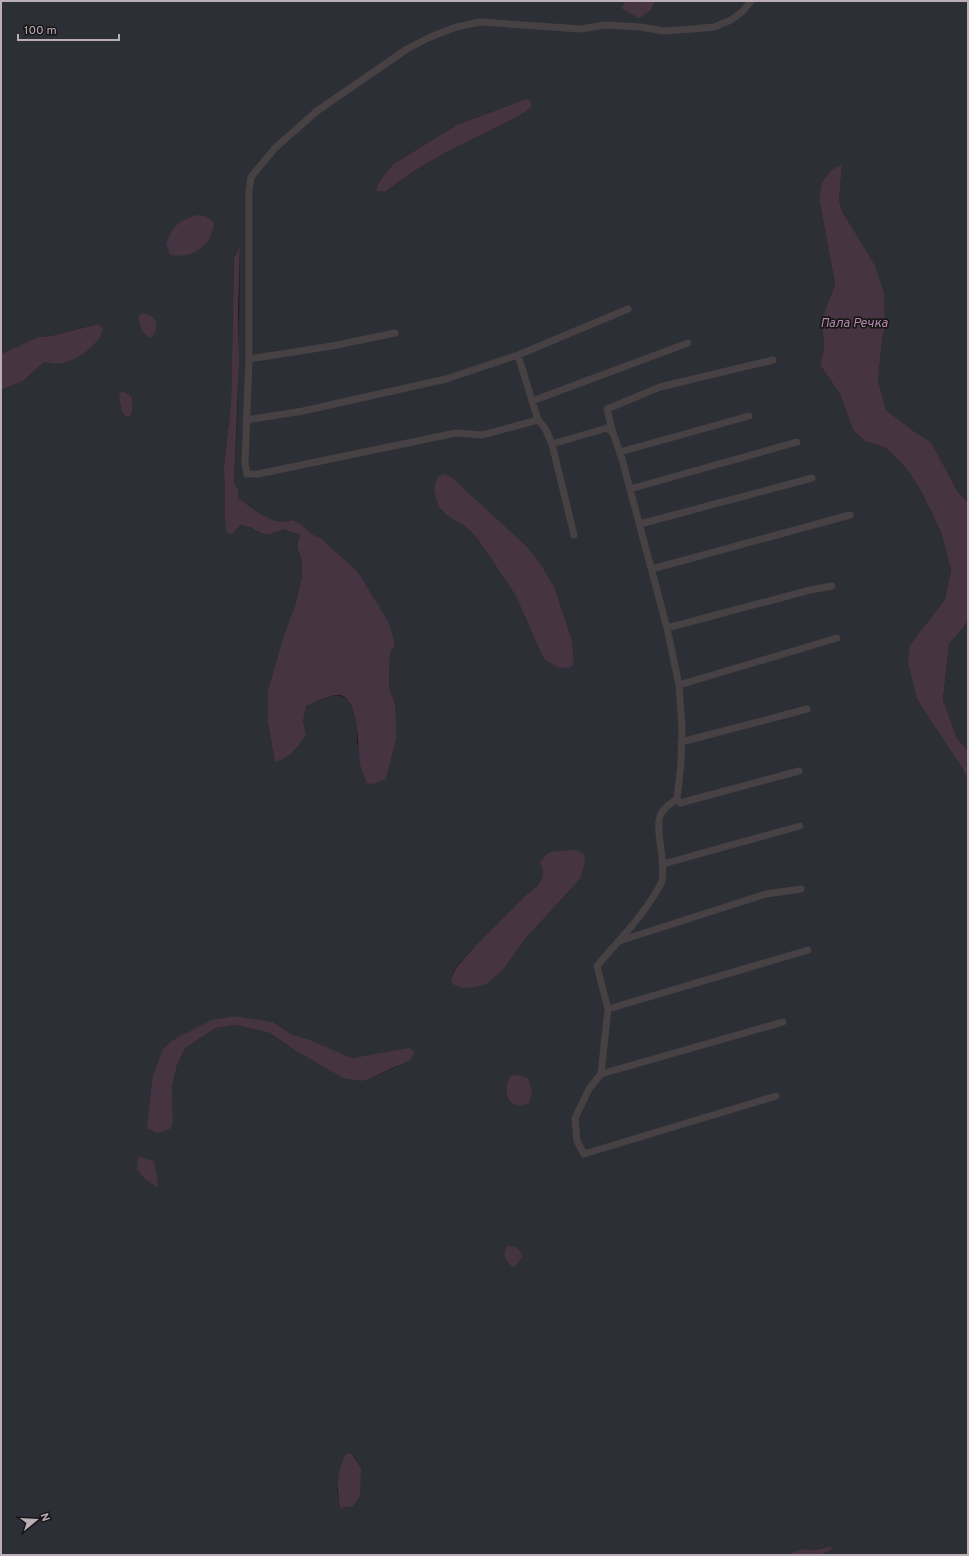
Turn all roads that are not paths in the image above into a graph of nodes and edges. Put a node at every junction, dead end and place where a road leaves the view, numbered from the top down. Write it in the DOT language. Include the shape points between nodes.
graph roads {
  1 [pos="751,1"];
  2 [pos="628,309"];
  3 [pos="395,333"];
  4 [pos="688,343"];
  5 [pos="518,355"];
  6 [pos="249,359"];
  7 [pos="773,360"];
  8 [pos="532,401"];
  9 [pos="749,416"];
  10 [pos="246,420"];
  11 [pos="538,420"];
  12 [pos="614,433"];
  13 [pos="797,442"];
  14 [pos="552,444"];
  15 [pos="620,452"];
  16 [pos="812,478"];
  17 [pos="630,488"];
  18 [pos="850,515"];
  19 [pos="640,524"];
  20 [pos="574,536"];
  21 [pos="652,569"];
  22 [pos="832,586"];
  23 [pos="667,628"];
  24 [pos="837,638"];
  25 [pos="679,685"];
  26 [pos="807,709"];
  27 [pos="682,742"];
  28 [pos="799,771"];
  29 [pos="677,799"];
  30 [pos="800,826"];
  31 [pos="663,864"];
  32 [pos="801,889"];
  33 [pos="618,942"];
  34 [pos="808,950"];
  35 [pos="608,1009"];
  36 [pos="782,1022"];
  37 [pos="601,1074"];
  38 [pos="776,1096"];
  1 -- 6 [label="street" via="731,20 693,29 663,30 605,25 581,29 480,22 456,27 407,49 318,111 275,148 251,178"];
  2 -- 5 [label="street"];
  3 -- 6 [label="street"];
  4 -- 8 [label="street"];
  5 -- 8 [label="street"];
  5 -- 10 [label="street" via="446,379 303,411"];
  6 -- 10 [label="street"];
  7 -- 12 [label="street" via="660,387 607,409"];
  8 -- 11 [label="street"];
  9 -- 15 [label="street"];
  10 -- 11 [label="street" via="247,474 258,474 456,433 482,435"];
  11 -- 14 [label="street" via="545,428"];
  12 -- 14 [label="street" via="607,428"];
  12 -- 15 [label="street"];
  13 -- 17 [label="street"];
  14 -- 20 [label="street"];
  15 -- 17 [label="street"];
  16 -- 19 [label="street"];
  17 -- 19 [label="street"];
  18 -- 21 [label="street"];
  19 -- 21 [label="street"];
  21 -- 23 [label="street"];
  22 -- 23 [label="street"];
  23 -- 25 [label="street"];
  24 -- 25 [label="street"];
  25 -- 27 [label="street"];
  26 -- 27 [label="street"];
  27 -- 29 [label="street"];
  28 -- 29 [label="street" via="680,803"];
  29 -- 31 [label="street" via="667,806 660,816"];
  30 -- 31 [label="street"];
  31 -- 33 [label="street" via="662,881 658,889 644,912"];
  32 -- 33 [label="street" via="766,894"];
  33 -- 35 [label="street" via="597,966"];
  34 -- 35 [label="street"];
  35 -- 37 [label="street"];
  36 -- 37 [label="street"];
  37 -- 38 [label="street" via="589,1089 575,1118 577,1140 584,1154"];
}
